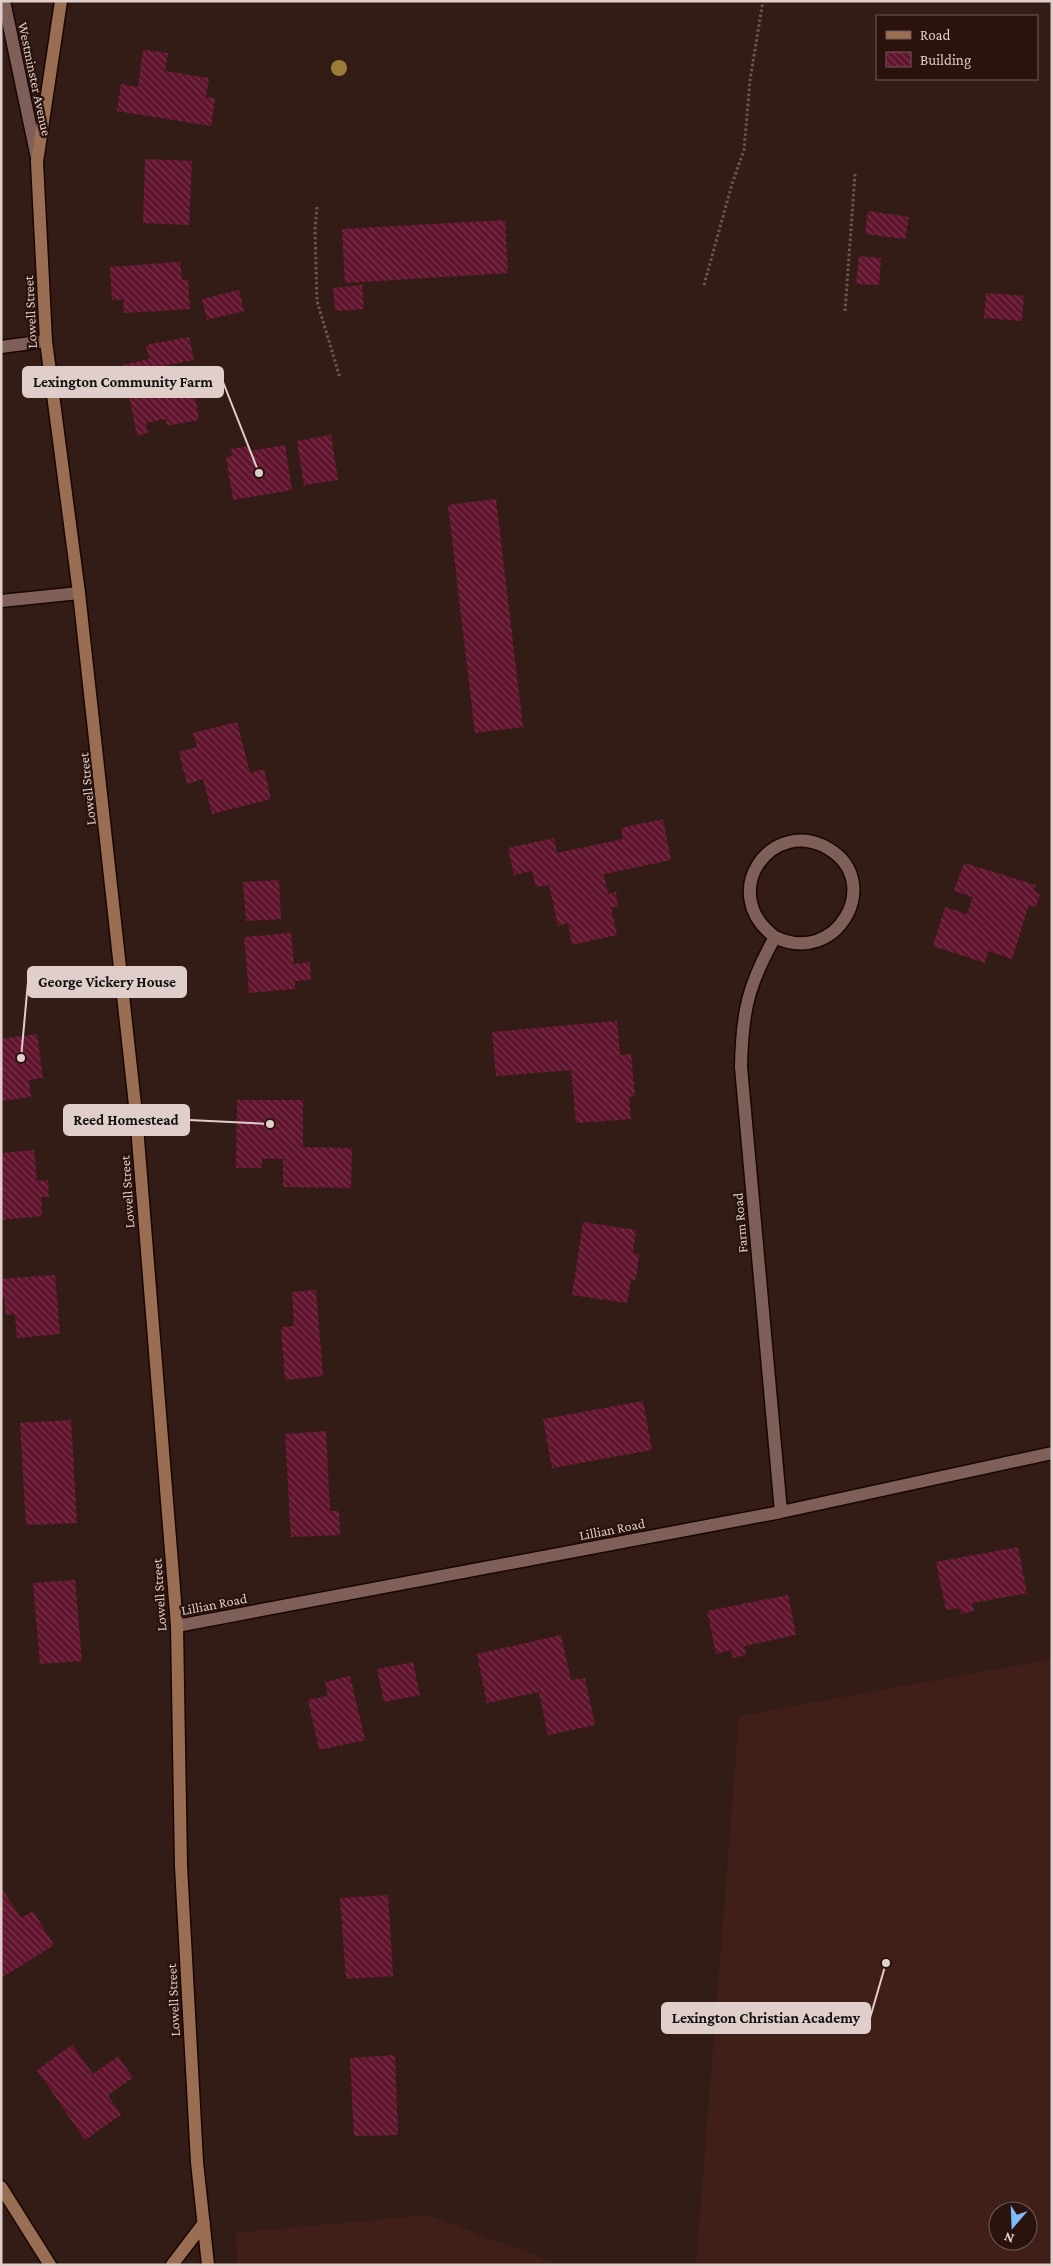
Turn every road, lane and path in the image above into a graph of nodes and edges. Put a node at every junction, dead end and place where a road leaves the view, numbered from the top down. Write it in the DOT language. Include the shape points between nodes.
graph roads {
  1 [pos="4,1"];
  2 [pos="61,1"];
  3 [pos="764,1"];
  4 [pos="38,162"];
  5 [pos="855,174"];
  6 [pos="317,206"];
  7 [pos="704,285"];
  8 [pos="845,311"];
  9 [pos="46,341"];
  10 [pos="1,347"];
  11 [pos="340,378"];
  12 [pos="79,593"];
  13 [pos="1,601"];
  14 [pos="775,937"];
  15 [pos="1052,1453"];
  16 [pos="781,1512"];
  17 [pos="177,1626"];
  18 [pos="1,2187"];
  19 [pos="204,2223"];
  20 [pos="50,2265"];
  21 [pos="172,2265"];
  22 [pos="208,2265"];
  1 -- 4 [label="street, Westminster Avenue"];
  2 -- 4 [label="main road, Lowell Street"];
  3 -- 7 [label="path" via="750,80 744,150"];
  4 -- 9 [label="main road, Lowell Street"];
  5 -- 8 [label="path"];
  6 -- 11 [label="path" via="317,301"];
  9 -- 10 [label="street"];
  9 -- 12 [label="main road, Lowell Street"];
  12 -- 13 [label="street"];
  12 -- 17 [label="main road, Lowell Street" via="136,1114"];
  14 -- 14 [label="street" via="758,922 751,908 749,891 754,870 768,853 787,843 808,842 829,849 844,864 852,884 851,905 842,924 826,938 806,944"];
  14 -- 16 [label="street, Farm Road" via="746,1002 742,1067"];
  15 -- 16 [label="street, Lillian Road"];
  16 -- 17 [label="street, Lillian Road"];
  17 -- 19 [label="main road, Lowell Street" via="181,1866 197,2162"];
  18 -- 20 [label="main road"];
  19 -- 21 [label="main road"];
  19 -- 22 [label="main road, Lowell Street"];
}
